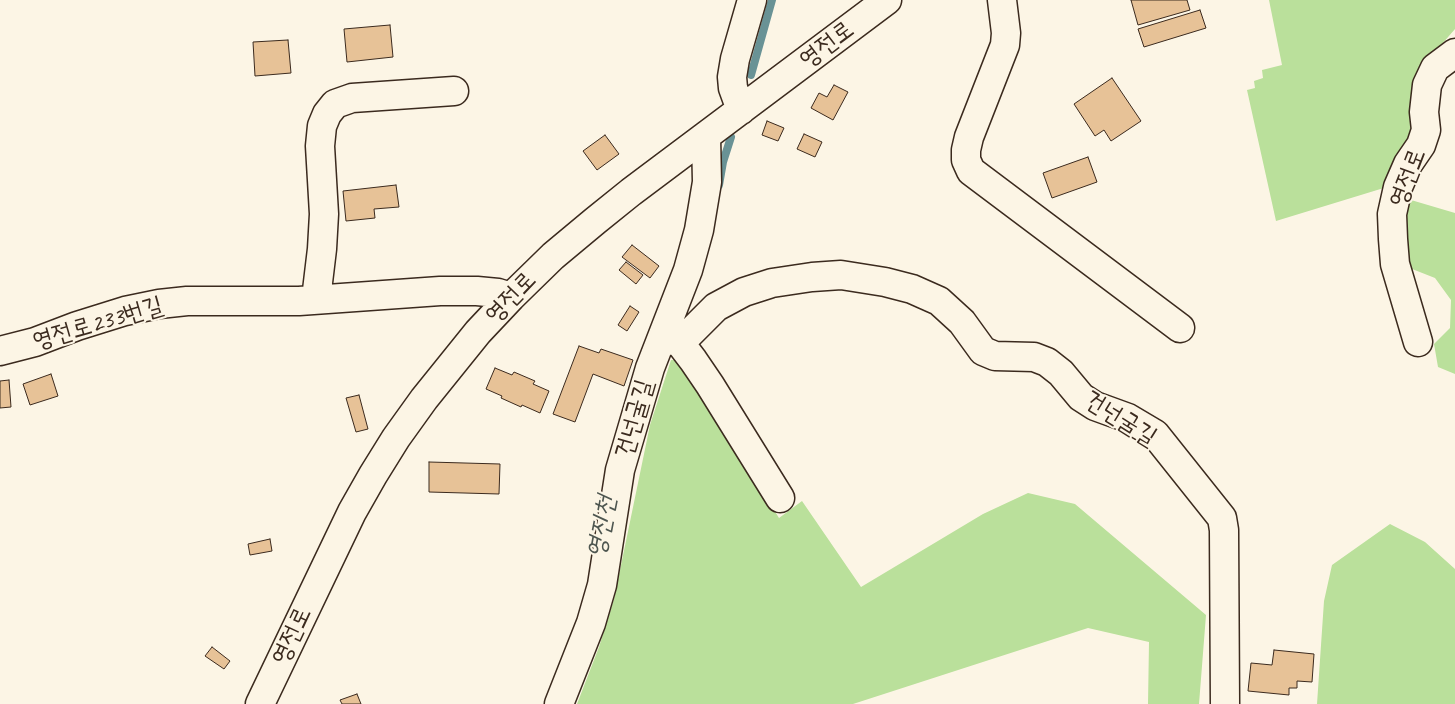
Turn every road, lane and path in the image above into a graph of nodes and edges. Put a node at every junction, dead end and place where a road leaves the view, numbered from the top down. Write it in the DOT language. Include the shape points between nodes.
graph roads {
  1 [pos="752,0"];
  2 [pos="887,0"];
  3 [pos="1002,0"];
  4 [pos="1455,53"];
  5 [pos="454,91"];
  6 [pos="741,110"];
  7 [pos="706,136"];
  8 [pos="511,297"];
  9 [pos="316,299"];
  10 [pos="1180,328"];
  11 [pos="671,341"];
  12 [pos="1418,342"];
  13 [pos="0,351"];
  14 [pos="780,498"];
  15 [pos="260,704"];
  16 [pos="559,704"];
  17 [pos="1224,704"];
  1 -- 6 [label="street" via="732,77"];
  2 -- 6 [label="street, 영전로"];
  3 -- 10 [label="street" via="1005,44 966,150 971,171"];
  4 -- 12 [label="street, 영전로" via="1435,68 1427,85 1426,130 1398,187 1392,214 1395,264"];
  5 -- 9 [label="street" via="352,98 336,104 327,114 320,146 324,214"];
  6 -- 7 [label="street, 영전로"];
  7 -- 8 [label="street, 영전로" via="595,221"];
  7 -- 11 [label="street, 건넌굴길" via="707,182 699,230"];
  8 -- 9 [label="street, 영전로233번길" via="477,290"];
  8 -- 15 [label="street, 영전로" via="424,398 373,475"];
  9 -- 13 [label="street, 영전로233번길" via="159,304 125,311"];
  11 -- 14 [label="street" via="710,385"];
  11 -- 16 [label="street, 건넌굴길" via="650,368 620,470 602,585 591,623"];
  11 -- 17 [label="street, 건넌굴길" via="716,307 744,292 772,283 841,275 886,282 939,301 962,322 983,351 995,356 1034,357 1047,362 1081,397 1095,406 1128,418 1154,434 1222,518"];
}
